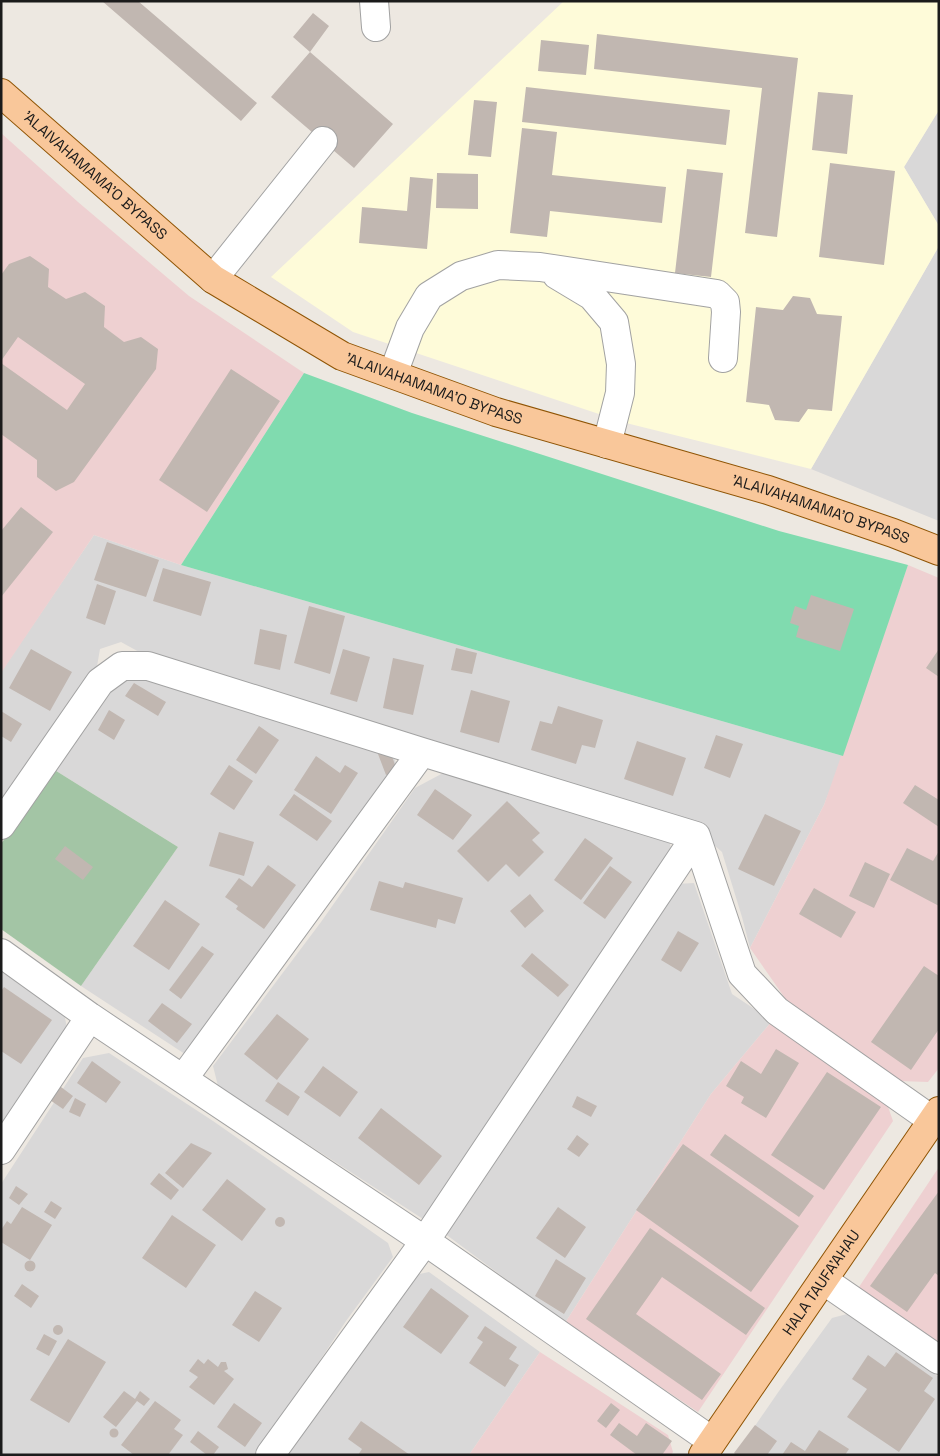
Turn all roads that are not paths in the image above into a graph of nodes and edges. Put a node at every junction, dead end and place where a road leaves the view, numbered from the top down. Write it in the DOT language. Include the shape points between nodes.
graph roads {
  1 [pos="1,93"];
  2 [pos="322,141"];
  3 [pos="540,267"];
  4 [pos="213,279"];
  5 [pos="723,358"];
  6 [pos="393,374"];
  7 [pos="607,444"];
  8 [pos="939,551"];
  9 [pos="422,752"];
  10 [pos="1,824"];
  11 [pos="696,836"];
  12 [pos="1,953"];
  13 [pos="90,1017"];
  14 [pos="183,1079"];
  15 [pos="935,1116"];
  16 [pos="1,1150"];
  17 [pos="425,1242"];
  18 [pos="823,1280"];
  19 [pos="939,1360"];
  20 [pos="708,1448"];
  21 [pos="270,1455"];
  1 -- 4 [label="main road, 'ALAIVAHAMAMA'O BYPASS"];
  2 -- 4 [label="street"];
  3 -- 5 [label="street" via="717,294 725,302 726,312"];
  3 -- 6 [label="street" via="498,266 461,276 429,296 410,328"];
  3 -- 7 [label="street" via="592,296 614,322 621,364 620,392"];
  4 -- 6 [label="main road, 'ALAIVAHAMAMA'O BYPASS" via="342,356"];
  6 -- 7 [label="main road, 'ALAIVAHAMAMA'O BYPASS" via="496,412"];
  7 -- 8 [label="main road, 'ALAIVAHAMAMA'O BYPASS" via="768,490"];
  9 -- 10 [label="street" via="148,666 122,666 100,682"];
  9 -- 11 [label="street"];
  9 -- 14 [label="street"];
  11 -- 15 [label="street" via="742,974 777,1011"];
  11 -- 17 [label="street"];
  12 -- 13 [label="street"];
  13 -- 14 [label="street"];
  13 -- 16 [label="street"];
  14 -- 17 [label="street"];
  15 -- 18 [label="main road, HALA TAUFA'AHAU"];
  17 -- 20 [label="street"];
  17 -- 21 [label="street"];
  18 -- 19 [label="street"];
  18 -- 20 [label="main road, HALA TAUFA'AHAU"];
}
